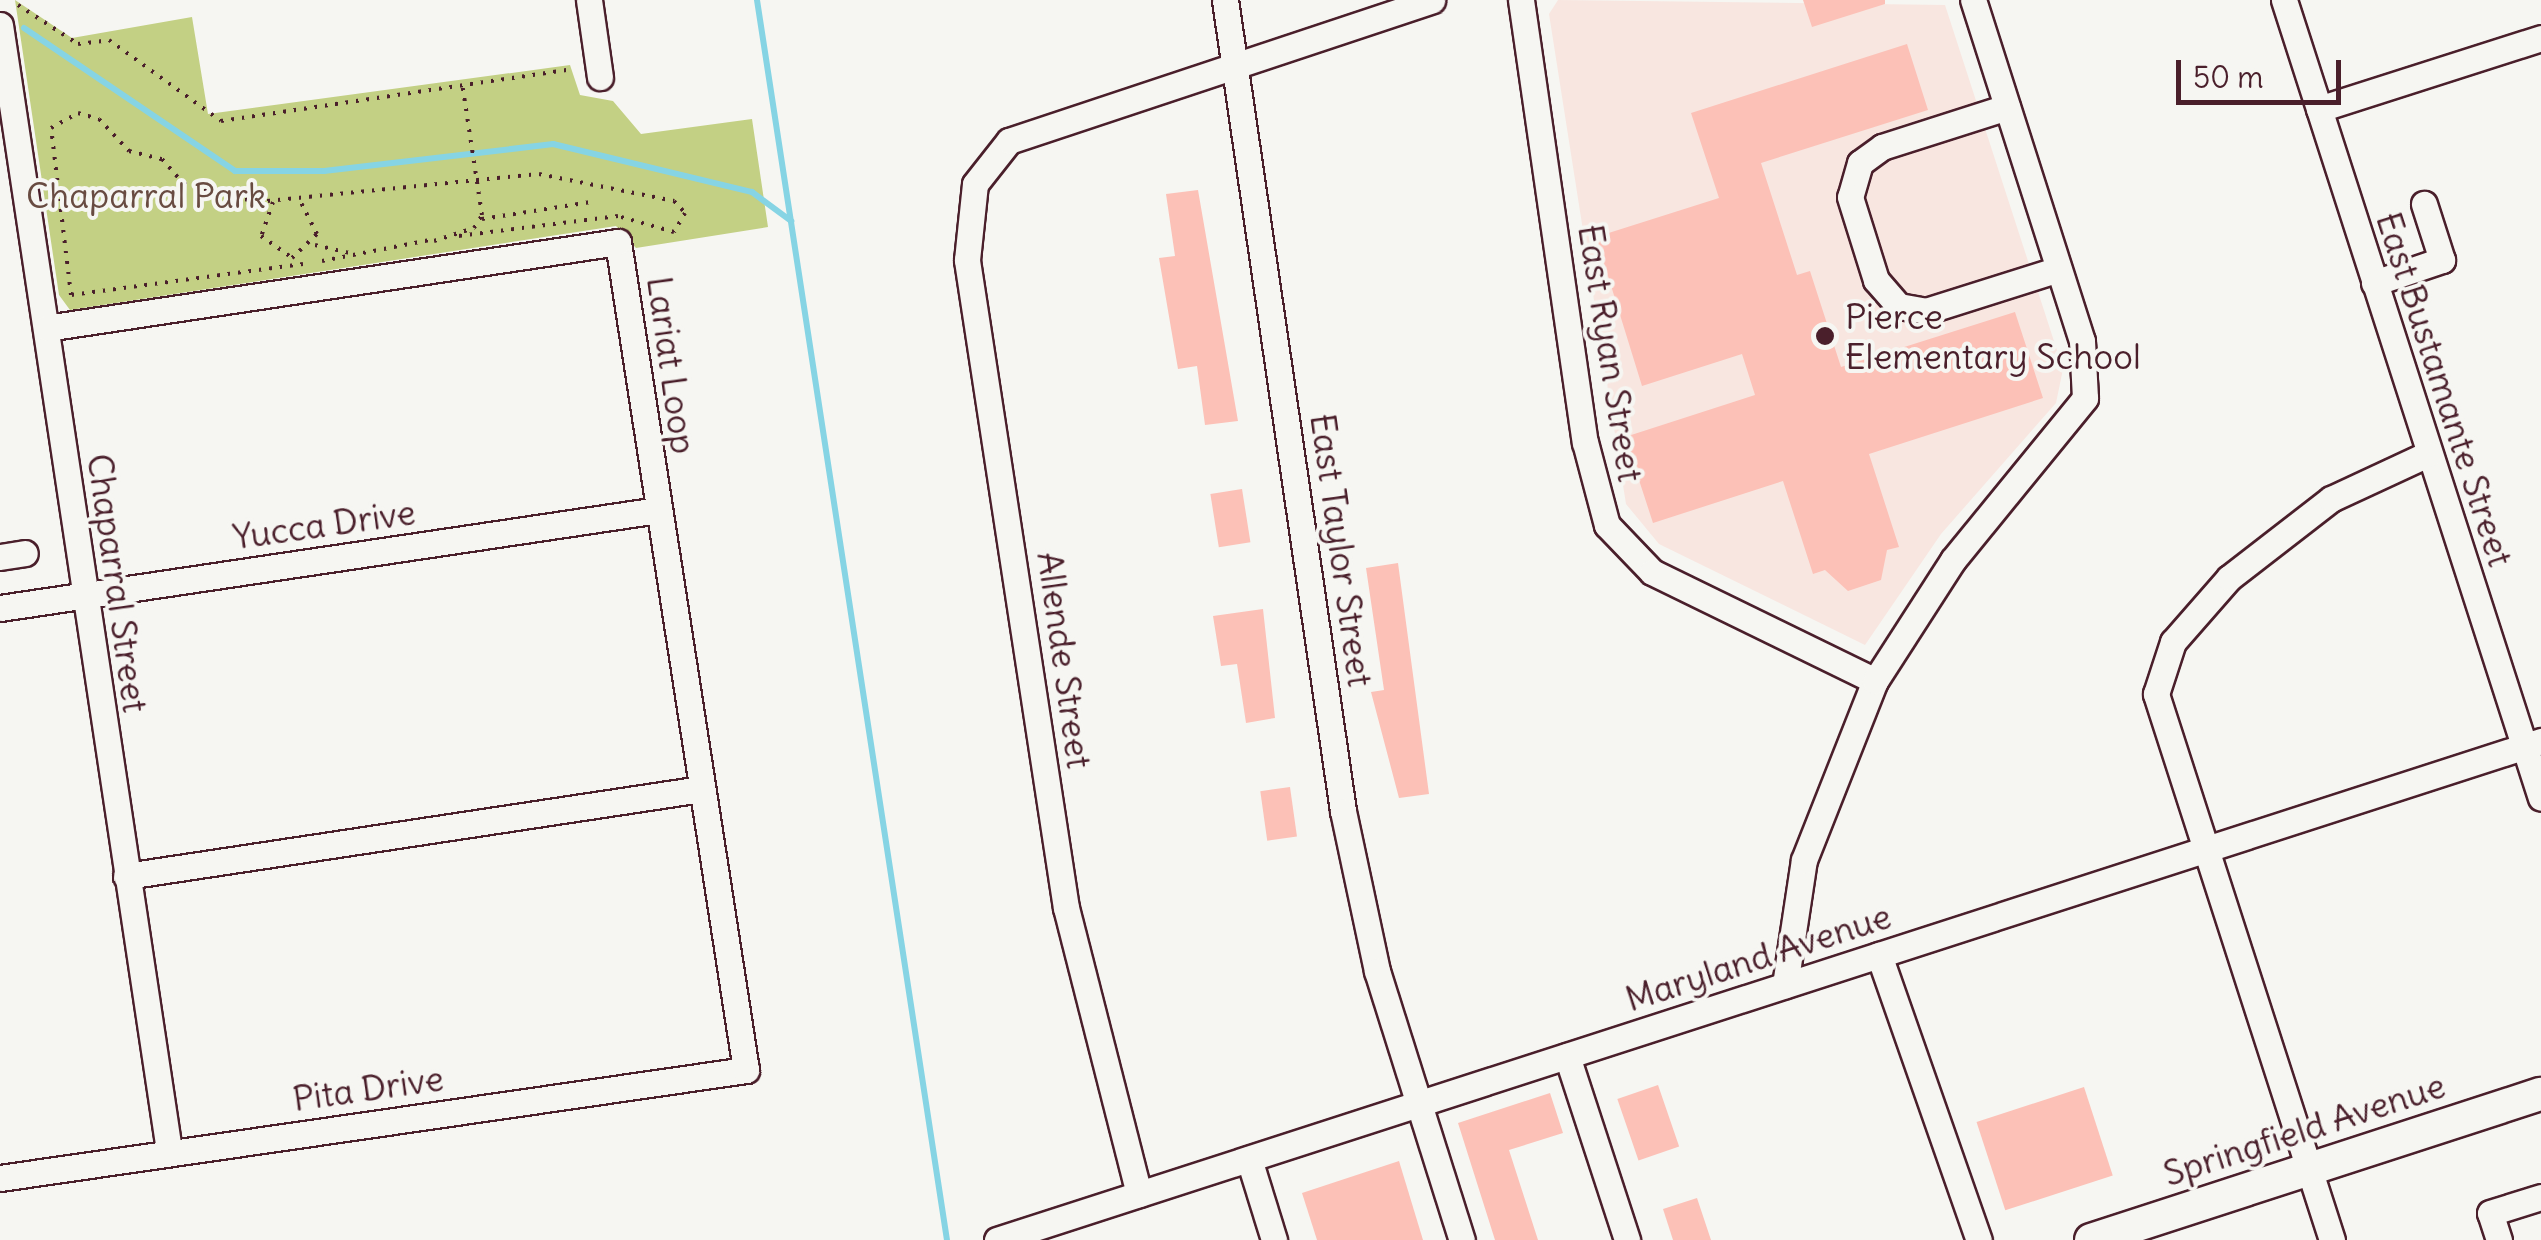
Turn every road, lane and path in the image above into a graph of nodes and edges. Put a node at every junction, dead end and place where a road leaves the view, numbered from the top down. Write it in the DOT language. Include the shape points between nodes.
graph roads {
  1 [pos="589,0"];
  2 [pos="1225,0"];
  3 [pos="1432,0"];
  4 [pos="1521,0"];
  5 [pos="1973,0"];
  6 [pos="2284,0"];
  7 [pos="18,5"];
  8 [pos="0,25"];
  9 [pos="2541,38"];
  10 [pos="1239,63"];
  11 [pos="568,70"];
  12 [pos="600,77"];
  13 [pos="462,82"];
  14 [pos="2007,107"];
  15 [pos="2319,110"];
  16 [pos="478,182"];
  17 [pos="294,200"];
  18 [pos="273,202"];
  19 [pos="591,202"];
  20 [pos="2424,204"];
  21 [pos="481,219"];
  22 [pos="458,236"];
  23 [pos="435,239"];
  24 [pos="314,244"];
  25 [pos="348,254"];
  26 [pos="426,254"];
  27 [pos="286,257"];
  28 [pos="285,266"];
  29 [pos="2059,269"];
  30 [pos="284,274"];
  31 [pos="2374,283"];
  32 [pos="46,328"];
  33 [pos="2428,454"];
  34 [pos="658,510"];
  35 [pos="84,595"];
  36 [pos="0,608"];
  37 [pos="1875,681"];
  38 [pos="2533,744"];
  39 [pos="700,789"];
  40 [pos="2541,798"];
  41 [pos="2208,848"];
  42 [pos="126,876"];
  43 [pos="1879,955"];
  44 [pos="1785,985"];
  45 [pos="1567,1056"];
  46 [pos="746,1070"];
  47 [pos="2541,1094"];
  48 [pos="1419,1104"];
  49 [pos="168,1151"];
  50 [pos="1248,1159"];
  51 [pos="2309,1170"];
  52 [pos="0,1178"];
  53 [pos="1139,1194"];
  54 [pos="2541,1197"];
  55 [pos="997,1240"];
  56 [pos="1274,1240"];
  57 [pos="1462,1240"];
  58 [pos="1628,1240"];
  59 [pos="1979,1240"];
  60 [pos="2091,1240"];
  61 [pos="2332,1240"];
  62 [pos="2499,1240"];
  1 -- 12 [label="street"];
  2 -- 10 [label="street, East Taylor Street"];
  3 -- 10 [label="street"];
  4 -- 37 [label="street, East Ryan Street" via="1586,442 1607,525 1652,572"];
  5 -- 14 [label="street"];
  6 -- 15 [label="street, East Bustamante Street"];
  7 -- 13 [label="path" via="78,44 110,40 214,120"];
  8 -- 32 [label="street, Chaparral Street"];
  9 -- 15 [label="street"];
  10 -- 48 [label="street, East Taylor Street" via="1343,811"];
  10 -- 53 [label="street, Allende Street" via="1009,140 975,184 967,260 1066,908"];
  11 -- 13 [label="path"];
  13 -- 16 [label="path"];
  14 -- 29 [label="street"];
  14 -- 29 [label="street" via="1865,158 1850,186 1860,230 1881,290 1914,311"];
  15 -- 31 [label="street, East Bustamante Street"];
  16 -- 17 [label="path"];
  16 -- 21 [label="path"];
  16 -- 22 [label="path" via="539,174 589,181 679,203 685,220 674,232 618,216"];
  17 -- 18 [label="path"];
  17 -- 24 [label="path" via="316,216"];
  18 -- 27 [label="path" via="261,236"];
  18 -- 28 [label="path" via="198,192 84,114 48,135 71,294"];
  19 -- 21 [label="path"];
  20 -- 31 [label="street" via="2442,260"];
  21 -- 22 [label="path"];
  22 -- 23 [label="path"];
  23 -- 25 [label="path"];
  23 -- 26 [label="path"];
  24 -- 25 [label="path"];
  24 -- 27 [label="path"];
  25 -- 28 [label="path"];
  27 -- 28 [label="path"];
  28 -- 30 [label="path"];
  29 -- 37 [label="street" via="2086,372 2076,420 1953,560"];
  31 -- 33 [label="street, East Bustamante Street"];
  32 -- 34 [label="street, Lariat Loop" via="618,242"];
  32 -- 35 [label="street, Chaparral Street"];
  33 -- 38 [label="street, East Bustamante Street"];
  33 -- 41 [label="street" via="2360,481 2296,523 2229,578 2173,642 2156,708"];
  34 -- 35 [label="street, Yucca Drive"];
  34 -- 39 [label="street, Lariat Loop"];
  35 -- 36 [label="street, Yucca Drive"];
  35 -- 42 [label="street, Chaparral Street"];
  37 -- 44 [label="street" via="1804,860"];
  38 -- 40 [label="street, East Bustamante Street"];
  38 -- 41 [label="street, Maryland Avenue"];
  39 -- 42 [label="street"];
  39 -- 46 [label="street, Lariat Loop"];
  41 -- 43 [label="street, Maryland Avenue"];
  41 -- 51 [label="street"];
  42 -- 49 [label="street, Chaparral Street"];
  43 -- 44 [label="street, Maryland Avenue"];
  43 -- 59 [label="street"];
  44 -- 45 [label="street, Maryland Avenue"];
  45 -- 48 [label="street, Maryland Avenue"];
  45 -- 58 [label="street"];
  46 -- 49 [label="street, Pita Drive"];
  47 -- 51 [label="main road, Springfield Avenue"];
  48 -- 50 [label="street, Maryland Avenue"];
  48 -- 57 [label="street, East Taylor Street"];
  49 -- 52 [label="street, Pita Drive"];
  50 -- 53 [label="street, Maryland Avenue"];
  50 -- 56 [label="street"];
  51 -- 60 [label="main road, Springfield Avenue"];
  51 -- 61 [label="street"];
  53 -- 55 [label="street, Maryland Avenue"];
  54 -- 62 [label="street" via="2490,1213"];
}
